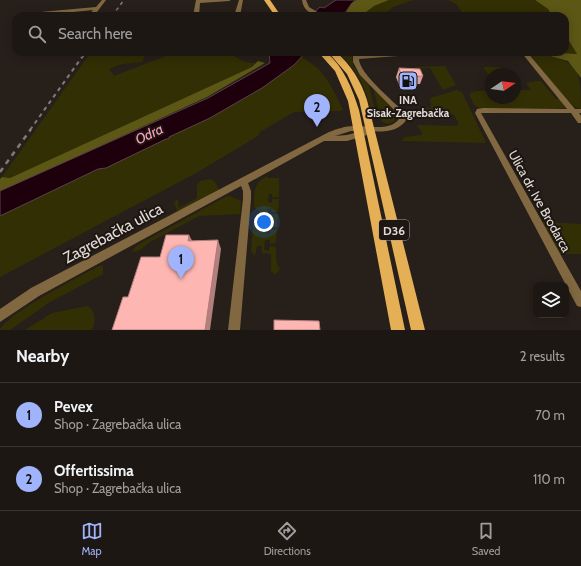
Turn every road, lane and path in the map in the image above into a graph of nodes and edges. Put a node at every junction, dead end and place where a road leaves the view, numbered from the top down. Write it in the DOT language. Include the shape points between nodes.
graph roads {
  1 [pos="104,0"];
  2 [pos="229,0"];
  3 [pos="241,0"];
  4 [pos="260,0"];
  5 [pos="267,0"];
  6 [pos="304,0"];
  7 [pos="198,1"];
  8 [pos="97,8"];
  9 [pos="58,12"];
  10 [pos="94,12"];
  11 [pos="197,12"];
  12 [pos="238,12"];
  13 [pos="267,12"];
  14 [pos="275,12"];
  15 [pos="313,12"];
  16 [pos="326,56"];
  17 [pos="336,56"];
  18 [pos="356,56"];
  19 [pos="528,56"];
  20 [pos="577,111"];
  21 [pos="581,121"];
  22 [pos="371,130"];
  23 [pos="359,132"];
  24 [pos="243,181"];
  25 [pos="581,302"];
  26 [pos="0,316"];
  27 [pos="234,330"];
  28 [pos="398,330"];
  29 [pos="418,330"];
  1 -- 8 [label="street"];
  2 -- 7 [label="street"];
  3 -- 12 [label="street"];
  4 -- 13 [label="main road"];
  5 -- 14 [label="main road"];
  6 -- 15 [label="street" via="305,6"];
  7 -- 11 [label="street"];
  8 -- 9 [label="street"];
  8 -- 10 [label="street"];
  16 -- 23 [label="main road, D36" via="345,81"];
  17 -- 22 [label="main road, D36" via="353,76"];
  18 -- 22 [label="street, Zagrebačka ulica" via="362,74 403,119 399,124"];
  19 -- 20 [label="street"];
  20 -- 21 [label="street"];
  20 -- 25 [label="street, Ulica dr. Ive Brodarca" via="483,110 479,112 479,118"];
  22 -- 23 [label="street, Zagrebačka ulica"];
  22 -- 29 [label="main road, D36"];
  23 -- 24 [label="street, Zagrebačka ulica" via="347,138 324,139"];
  23 -- 28 [label="main road, D36"];
  24 -- 26 [label="street, Zagrebačka ulica" via="35,292"];
  24 -- 27 [label="street" via="247,199"];
}
